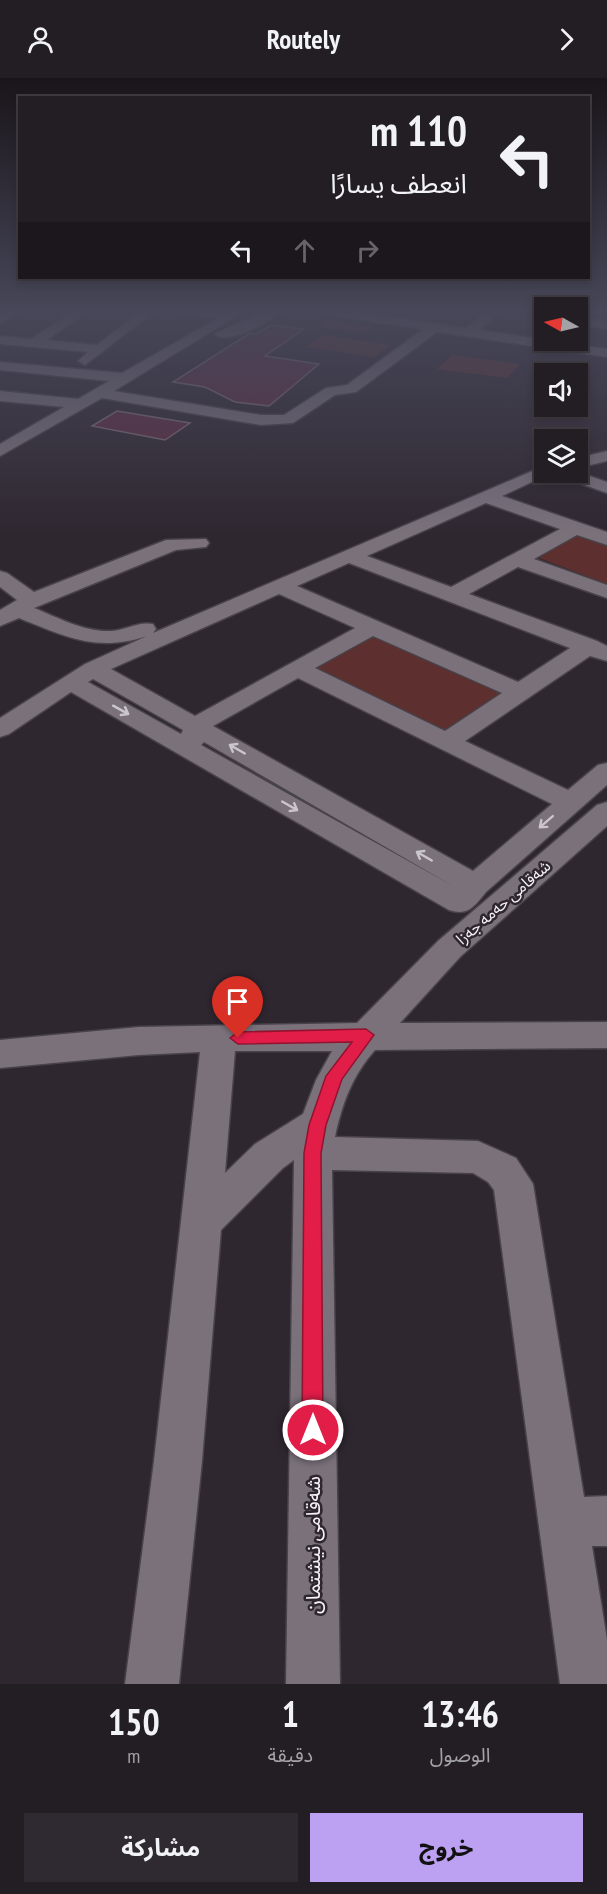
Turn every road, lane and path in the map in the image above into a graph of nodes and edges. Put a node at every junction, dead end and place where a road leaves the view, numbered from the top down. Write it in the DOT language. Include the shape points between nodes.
graph roads {
  1 [pos="112,386"];
  2 [pos="355,386"];
  3 [pos="100,393"];
  4 [pos="0,396"];
  5 [pos="80,404"];
  6 [pos="0,430"];
  7 [pos="32,432"];
  8 [pos="0,451"];
  9 [pos="607,456"];
  10 [pos="588,461"];
  11 [pos="534,473"];
  12 [pos="534,475"];
  13 [pos="588,482"];
  14 [pos="607,488"];
  15 [pos="484,496"];
  16 [pos="576,528"];
  17 [pos="607,539"];
  18 [pos="199,543"];
  19 [pos="349,556"];
  20 [pos="517,560"];
  21 [pos="0,578"];
  22 [pos="281,586"];
  23 [pos="607,592"];
  24 [pos="452,595"];
  25 [pos="25,606"];
  26 [pos="0,619"];
  27 [pos="372,627"];
  28 [pos="85,635"];
  29 [pos="598,650"];
  30 [pos="298,669"];
  31 [pos="81,675"];
  32 [pos="522,693"];
  33 [pos="0,729"];
  34 [pos="195,739"];
  35 [pos="447,741"];
  36 [pos="607,771"];
  37 [pos="570,802"];
  38 [pos="607,811"];
  39 [pos="468,894"];
  40 [pos="448,949"];
  41 [pos="366,1035"];
  42 [pos="607,1035"];
  43 [pos="219,1038"];
  44 [pos="0,1054"];
  45 [pos="315,1139"];
  46 [pos="201,1223"];
  47 [pos="584,1522"];
  48 [pos="153,1684"];
  49 [pos="313,1684"];
  50 [pos="587,1684"];
  1 -- 3 [label="street"];
  2 -- 3 [label="street" via="331,391 287,420 261,420"];
  3 -- 5 [label="street"];
  4 -- 5 [label="street"];
  5 -- 7 [label="street"];
  6 -- 7 [label="street"];
  7 -- 8 [label="street"];
  9 -- 10 [label="street"];
  11 -- 28 [label="street" via="488,480 129,636 107,639"];
  12 -- 15 [label="street"];
  13 -- 14 [label="street"];
  15 -- 16 [label="street"];
  15 -- 19 [label="street"];
  16 -- 17 [label="street"];
  16 -- 20 [label="street"];
  18 -- 25 [label="street" via="173,544"];
  19 -- 22 [label="street"];
  19 -- 24 [label="street"];
  20 -- 23 [label="street"];
  20 -- 24 [label="street"];
  21 -- 25 [label="street"];
  22 -- 27 [label="street"];
  22 -- 31 [label="street"];
  24 -- 29 [label="street"];
  25 -- 26 [label="street"];
  25 -- 28 [label="street"];
  27 -- 30 [label="street"];
  27 -- 32 [label="street"];
  28 -- 31 [label="street" via="92,652"];
  29 -- 32 [label="street"];
  30 -- 34 [label="street" via="208,717"];
  30 -- 35 [label="street"];
  31 -- 33 [label="street"];
  31 -- 34 [label="street"];
  32 -- 35 [label="street"];
  34 -- 39 [label="street"];
  35 -- 37 [label="street"];
  36 -- 37 [label="street, شەقامی حەمە جەزا"];
  37 -- 39 [label="street, شەقامی حەمە جەزا, one-way"];
  38 -- 40 [label="street, شەقامی حەمە جەزا"];
  39 -- 40 [label="street, شەقامی حەمە جەزا" via="450,925"];
  40 -- 41 [label="street, شەقامی نیشتمان"];
  41 -- 42 [label="street"];
  41 -- 43 [label="street"];
  41 -- 45 [label="street, شەقامی نیشتمان" via="335,1076"];
  43 -- 44 [label="street"];
  43 -- 46 [label="street"];
  45 -- 46 [label="street" via="269,1156"];
  45 -- 47 [label="street" via="478,1157 495,1164 508,1176"];
  45 -- 49 [label="street, شەقامی نیشتمان"];
  46 -- 48 [label="street"];
  47 -- 50 [label="street"];
}
